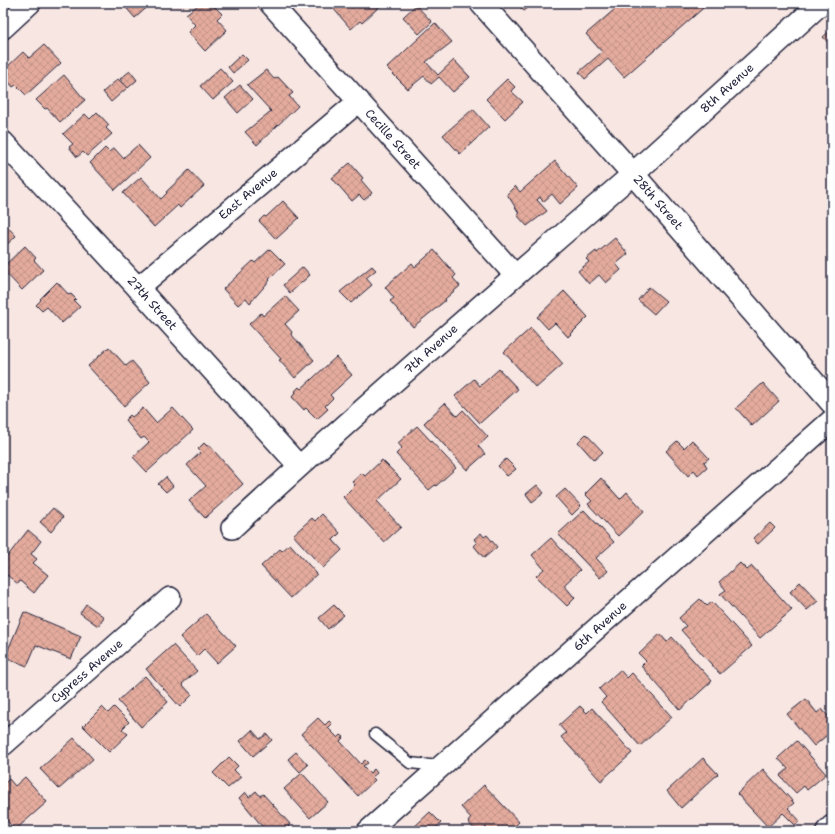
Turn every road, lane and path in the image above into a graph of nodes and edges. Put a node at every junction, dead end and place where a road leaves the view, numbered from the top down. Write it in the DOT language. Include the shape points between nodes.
graph roads {
  1 [pos="30,3"];
  2 [pos="270,3"];
  3 [pos="481,3"];
  4 [pos="821,3"];
  5 [pos="3,28"];
  6 [pos="358,101"];
  7 [pos="3,142"];
  8 [pos="633,174"];
  9 [pos="515,275"];
  10 [pos="138,288"];
  11 [pos="830,397"];
  12 [pos="832,420"];
  13 [pos="299,466"];
  14 [pos="232,528"];
  15 [pos="170,598"];
  16 [pos="376,734"];
  17 [pos="3,745"];
  18 [pos="441,767"];
  19 [pos="832,826"];
  20 [pos="368,831"];
  21 [pos="827,831"];
  1 -- 5 [label="street"];
  2 -- 6 [label="street, Cecille Street"];
  3 -- 8 [label="street, 28th Street"];
  4 -- 8 [label="street, 8th Avenue"];
  6 -- 9 [label="street, Cecille Street"];
  6 -- 10 [label="street, East Avenue"];
  7 -- 10 [label="street, 27th Street"];
  8 -- 9 [label="street, 7th Avenue"];
  8 -- 11 [label="street, 28th Street"];
  9 -- 13 [label="street, 7th Avenue"];
  10 -- 13 [label="street, 27th Street"];
  12 -- 18 [label="street, 6th Avenue"];
  13 -- 14 [label="street, 7th Avenue"];
  15 -- 17 [label="street, Cypress Avenue"];
  16 -- 18 [label="lane" via="410,763"];
  18 -- 20 [label="street, 6th Avenue"];
  19 -- 21 [label="street"];
}
